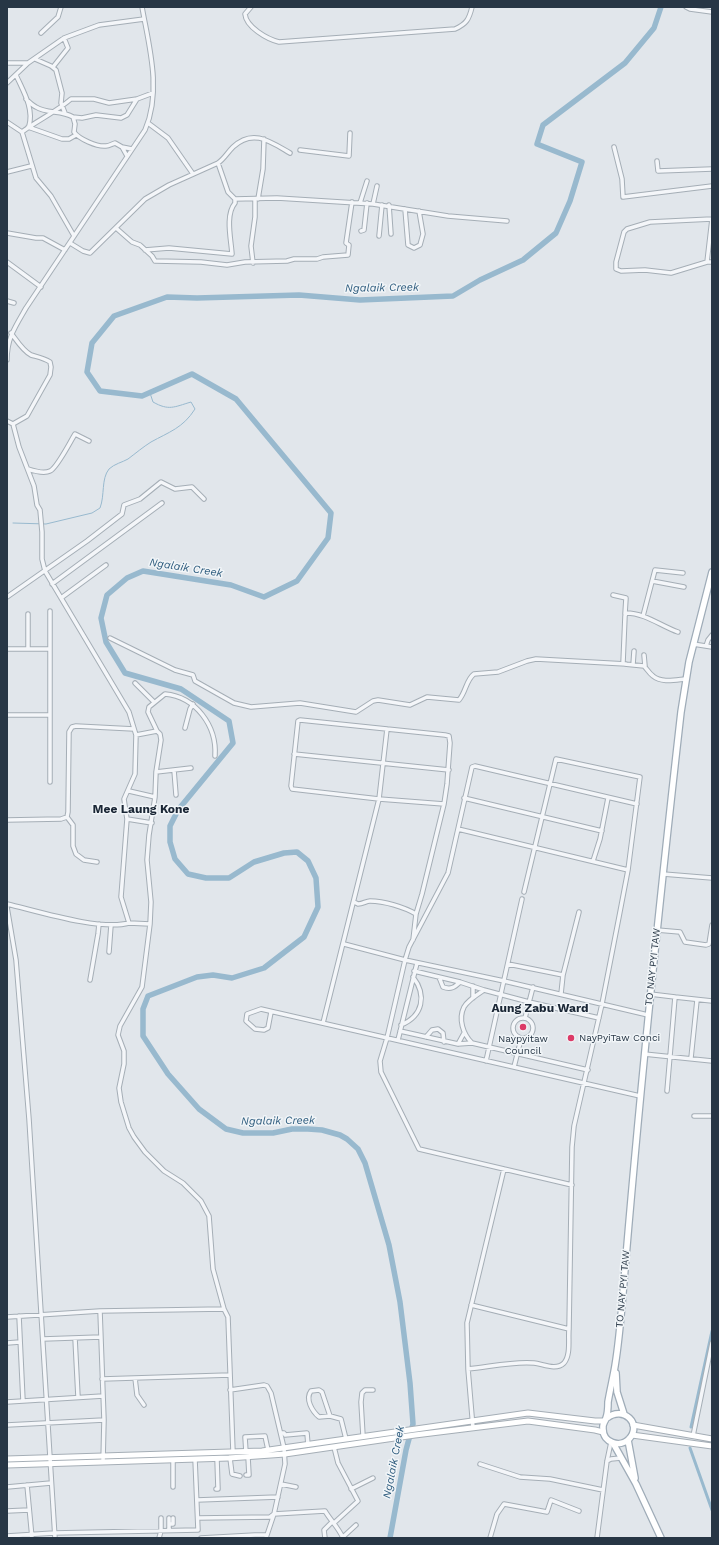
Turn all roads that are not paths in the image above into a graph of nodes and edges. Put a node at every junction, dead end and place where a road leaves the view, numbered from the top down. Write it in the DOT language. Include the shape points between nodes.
graph roads {
  1 [pos="61,7"];
  2 [pos="142,7"];
  3 [pos="251,7"];
  4 [pos="472,7"];
  5 [pos="686,7"];
  6 [pos="712,12"];
  7 [pos="144,19"];
  8 [pos="41,33"];
  9 [pos="64,38"];
  10 [pos="35,59"];
  11 [pos="7,63"];
  12 [pos="28,63"];
  13 [pos="54,67"];
  14 [pos="16,75"];
  15 [pos="7,83"];
  16 [pos="153,93"];
  17 [pos="62,96"];
  18 [pos="137,98"];
  19 [pos="26,99"];
  20 [pos="68,102"];
  21 [pos="62,107"];
  22 [pos="52,112"];
  23 [pos="67,114"];
  24 [pos="72,117"];
  25 [pos="82,118"];
  26 [pos="7,122"];
  27 [pos="148,123"];
  28 [pos="29,126"];
  29 [pos="74,128"];
  30 [pos="22,132"];
  31 [pos="350,133"];
  32 [pos="76,135"];
  33 [pos="264,139"];
  34 [pos="122,147"];
  35 [pos="614,147"];
  36 [pos="132,149"];
  37 [pos="300,150"];
  38 [pos="290,153"];
  39 [pos="127,156"];
  40 [pos="656,161"];
  41 [pos="218,163"];
  42 [pos="32,166"];
  43 [pos="712,169"];
  44 [pos="7,172"];
  45 [pos="193,174"];
  46 [pos="367,181"];
  47 [pos="377,186"];
  48 [pos="712,186"];
  49 [pos="235,199"];
  50 [pos="257,199"];
  51 [pos="352,202"];
  52 [pos="360,203"];
  53 [pos="367,203"];
  54 [pos="372,204"];
  55 [pos="382,205"];
  56 [pos="389,206"];
  57 [pos="405,209"];
  58 [pos="418,211"];
  59 [pos="712,218"];
  60 [pos="507,221"];
  61 [pos="116,228"];
  62 [pos="361,231"];
  63 [pos="7,233"];
  64 [pos="391,234"];
  65 [pos="74,236"];
  66 [pos="379,236"];
  67 [pos="70,243"];
  68 [pos="65,250"];
  69 [pos="145,250"];
  70 [pos="7,262"];
  71 [pos="706,262"];
  72 [pos="712,262"];
  73 [pos="253,263"];
  74 [pos="41,287"];
  75 [pos="7,302"];
  76 [pos="14,303"];
  77 [pos="11,333"];
  78 [pos="7,360"];
  79 [pos="7,420"];
  80 [pos="13,424"];
  81 [pos="88,441"];
  82 [pos="28,469"];
  83 [pos="204,499"];
  84 [pos="162,503"];
  85 [pos="106,565"];
  86 [pos="45,571"];
  87 [pos="683,573"];
  88 [pos="712,575"];
  89 [pos="652,581"];
  90 [pos="52,584"];
  91 [pos="684,587"];
  92 [pos="613,594"];
  93 [pos="7,597"];
  94 [pos="61,598"];
  95 [pos="50,611"];
  96 [pos="28,614"];
  97 [pos="625,614"];
  98 [pos="643,616"];
  99 [pos="678,632"];
  100 [pos="712,635"];
  101 [pos="110,638"];
  102 [pos="693,644"];
  103 [pos="706,646"];
  104 [pos="712,647"];
  105 [pos="7,649"];
  106 [pos="28,649"];
  107 [pos="50,649"];
  108 [pos="634,651"];
  109 [pos="644,655"];
  110 [pos="626,664"];
  111 [pos="633,664"];
  112 [pos="645,666"];
  113 [pos="685,679"];
  114 [pos="135,683"];
  115 [pos="154,702"];
  116 [pos="193,704"];
  117 [pos="7,715"];
  118 [pos="50,715"];
  119 [pos="185,728"];
  120 [pos="134,729"];
  121 [pos="387,729"];
  122 [pos="157,731"];
  123 [pos="136,735"];
  124 [pos="294,754"];
  125 [pos="215,756"];
  126 [pos="383,764"];
  127 [pos="191,768"];
  128 [pos="174,770"];
  129 [pos="449,770"];
  130 [pos="156,772"];
  131 [pos="50,782"];
  132 [pos="549,784"];
  133 [pos="129,791"];
  134 [pos="176,795"];
  135 [pos="155,797"];
  136 [pos="464,798"];
  137 [pos="608,798"];
  138 [pos="379,799"];
  139 [pos="444,804"];
  140 [pos="637,804"];
  141 [pos="542,816"];
  142 [pos="67,817"];
  143 [pos="127,819"];
  144 [pos="7,820"];
  145 [pos="152,823"];
  146 [pos="458,829"];
  147 [pos="602,830"];
  148 [pos="535,847"];
  149 [pos="593,861"];
  150 [pos="97,862"];
  151 [pos="628,870"];
  152 [pos="663,874"];
  153 [pos="712,878"];
  154 [pos="524,892"];
  155 [pos="522,899"];
  156 [pos="354,902"];
  157 [pos="7,904"];
  158 [pos="7,907"];
  159 [pos="579,912"];
  160 [pos="416,914"];
  161 [pos="128,923"];
  162 [pos="99,924"];
  163 [pos="150,924"];
  164 [pos="111,925"];
  165 [pos="712,926"];
  166 [pos="657,930"];
  167 [pos="413,940"];
  168 [pos="344,944"];
  169 [pos="109,952"];
  170 [pos="405,960"];
  171 [pos="416,962"];
  172 [pos="508,964"];
  173 [pos="414,971"];
  174 [pos="563,975"];
  175 [pos="413,977"];
  176 [pos="439,977"];
  177 [pos="90,980"];
  178 [pos="504,981"];
  179 [pos="460,982"];
  180 [pos="473,986"];
  181 [pos="532,987"];
  182 [pos="484,990"];
  183 [pos="561,994"];
  184 [pos="650,994"];
  185 [pos="502,995"];
  186 [pos="675,996"];
  187 [pos="473,998"];
  188 [pos="697,1000"];
  189 [pos="530,1002"];
  190 [pos="712,1002"];
  191 [pos="602,1004"];
  192 [pos="271,1012"];
  193 [pos="648,1015"];
  194 [pos="525,1018"];
  195 [pos="599,1018"];
  196 [pos="323,1023"];
  197 [pos="401,1024"];
  198 [pos="400,1032"];
  199 [pos="464,1032"];
  200 [pos="426,1037"];
  201 [pos="387,1038"];
  202 [pos="520,1039"];
  203 [pos="398,1040"];
  204 [pos="444,1042"];
  205 [pos="472,1043"];
  206 [pos="458,1044"];
  207 [pos="489,1047"];
  208 [pos="517,1054"];
  209 [pos="644,1054"];
  210 [pos="670,1056"];
  211 [pos="692,1058"];
  212 [pos="486,1061"];
  213 [pos="712,1061"];
  214 [pos="514,1067"];
  215 [pos="588,1070"];
  216 [pos="585,1084"];
  217 [pos="667,1091"];
  218 [pos="640,1096"];
  219 [pos="694,1116"];
  220 [pos="712,1116"];
  221 [pos="504,1169"];
  222 [pos="572,1185"];
  223 [pos="471,1305"];
  224 [pos="224,1309"];
  225 [pos="100,1311"];
  226 [pos="41,1315"];
  227 [pos="18,1316"];
  228 [pos="7,1317"];
  229 [pos="569,1329"];
  230 [pos="101,1337"];
  231 [pos="75,1338"];
  232 [pos="43,1339"];
  233 [pos="20,1342"];
  234 [pos="7,1343"];
  235 [pos="712,1343"];
  236 [pos="615,1365"];
  237 [pos="468,1369"];
  238 [pos="230,1375"];
  239 [pos="135,1378"];
  240 [pos="102,1379"];
  241 [pos="136,1390"];
  242 [pos="141,1390"];
  243 [pos="230,1390"];
  244 [pos="373,1390"];
  245 [pos="103,1396"];
  246 [pos="78,1398"];
  247 [pos="46,1399"];
  248 [pos="23,1401"];
  249 [pos="7,1402"];
  250 [pos="144,1405"];
  251 [pos="624,1414"];
  252 [pos="330,1416"];
  253 [pos="495,1417"];
  254 [pos="606,1419"];
  255 [pos="104,1420"];
  256 [pos="471,1420"];
  257 [pos="48,1423"];
  258 [pos="7,1425"];
  259 [pos="496,1425"];
  260 [pos="633,1425"];
  261 [pos="473,1428"];
  262 [pos="603,1432"];
  263 [pos="281,1434"];
  264 [pos="632,1435"];
  265 [pos="363,1436"];
  266 [pos="693,1436"];
  267 [pos="346,1439"];
  268 [pos="712,1439"];
  269 [pos="628,1440"];
  270 [pos="612,1443"];
  271 [pos="308,1445"];
  272 [pos="712,1446"];
  273 [pos="284,1448"];
  274 [pos="334,1448"];
  275 [pos="268,1450"];
  276 [pos="232,1452"];
  277 [pos="247,1454"];
  278 [pos="285,1454"];
  279 [pos="230,1458"];
  280 [pos="621,1458"];
  281 [pos="7,1459"];
  282 [pos="195,1459"];
  283 [pos="217,1459"];
  284 [pos="103,1460"];
  285 [pos="173,1460"];
  286 [pos="49,1461"];
  287 [pos="607,1461"];
  288 [pos="480,1464"];
  289 [pos="7,1465"];
  290 [pos="240,1476"];
  291 [pos="246,1476"];
  292 [pos="373,1478"];
  293 [pos="51,1483"];
  294 [pos="281,1484"];
  295 [pos="636,1484"];
  296 [pos="27,1485"];
  297 [pos="7,1487"];
  298 [pos="173,1487"];
  299 [pos="296,1487"];
  300 [pos="216,1489"];
  301 [pos="351,1489"];
  302 [pos="603,1490"];
  303 [pos="278,1497"];
  304 [pos="197,1500"];
  305 [pos="29,1510"];
  306 [pos="7,1511"];
  307 [pos="579,1511"];
  308 [pos="274,1514"];
  309 [pos="161,1518"];
  310 [pos="171,1518"];
  311 [pos="198,1518"];
  312 [pos="333,1522"];
  313 [pos="356,1525"];
  314 [pos="169,1530"];
  315 [pos="198,1530"];
  316 [pos="161,1531"];
  317 [pos="54,1533"];
  318 [pos="7,1536"];
  319 [pos="32,1536"];
  320 [pos="266,1537"];
  321 [pos="55,1538"];
  322 [pos="159,1538"];
  323 [pos="199,1538"];
  324 [pos="324,1538"];
  325 [pos="343,1538"];
  326 [pos="490,1538"];
  327 [pos="597,1538"];
  328 [pos="661,1538"];
  1 -- 8 [label="street" via="58,17"];
  2 -- 7 [label="street"];
  3 -- 4 [label="street" via="245,14 247,22 266,37 279,42 455,29 468,20"];
  5 -- 6 [label="street"];
  7 -- 9 [label="street" via="99,25"];
  7 -- 16 [label="street" via="153,63"];
  9 -- 10 [label="street"];
  9 -- 13 [label="street" via="68,48"];
  10 -- 12 [label="street"];
  10 -- 13 [label="street"];
  11 -- 12 [label="street"];
  12 -- 14 [label="street"];
  13 -- 17 [label="street"];
  14 -- 15 [label="street"];
  14 -- 19 [label="street"];
  16 -- 18 [label="street"];
  16 -- 27 [label="street"];
  17 -- 20 [label="street"];
  17 -- 21 [label="street"];
  18 -- 20 [label="street" via="109,103 77,98"];
  18 -- 25 [label="street" via="127,115 121,118 96,115"];
  19 -- 22 [label="street" via="36,107"];
  19 -- 28 [label="street" via="31,115"];
  20 -- 21 [label="street"];
  20 -- 23 [label="street"];
  21 -- 22 [label="street"];
  21 -- 23 [label="street"];
  22 -- 23 [label="street"];
  22 -- 28 [label="street"];
  23 -- 24 [label="street"];
  24 -- 25 [label="street"];
  24 -- 29 [label="street"];
  25 -- 29 [label="street"];
  26 -- 30 [label="street"];
  27 -- 36 [label="street"];
  27 -- 45 [label="street" via="168,138"];
  28 -- 30 [label="street"];
  28 -- 32 [label="street" via="62,139"];
  29 -- 32 [label="street"];
  30 -- 42 [label="street"];
  31 -- 37 [label="street" via="349,156"];
  32 -- 34 [label="street" via="101,146 115,143"];
  33 -- 38 [label="street"];
  33 -- 41 [label="street" via="247,139 234,146"];
  33 -- 50 [label="street" via="263,169"];
  34 -- 36 [label="street"];
  34 -- 39 [label="street"];
  35 -- 48 [label="street" via="622,179 623,197"];
  36 -- 39 [label="street"];
  39 -- 65 [label="street"];
  40 -- 43 [label="street" via="657,170 660,171"];
  41 -- 45 [label="street"];
  41 -- 49 [label="street" via="228,192"];
  42 -- 44 [label="street"];
  42 -- 65 [label="street" via="36,178 51,196"];
  45 -- 61 [label="street" via="145,199"];
  46 -- 52 [label="street"];
  47 -- 54 [label="street"];
  49 -- 50 [label="street"];
  49 -- 69 [label="street" via="229,214 232,254 169,248"];
  50 -- 51 [label="street"];
  50 -- 73 [label="street" via="251,246"];
  51 -- 52 [label="street"];
  51 -- 73 [label="street" via="346,243 349,245 348,255"];
  52 -- 53 [label="street"];
  53 -- 54 [label="street"];
  53 -- 62 [label="street" via="364,230"];
  54 -- 55 [label="street"];
  55 -- 56 [label="street"];
  55 -- 66 [label="street"];
  56 -- 57 [label="street"];
  56 -- 64 [label="street"];
  57 -- 58 [label="street"];
  57 -- 58 [label="street" via="408,244 414,248 420,246 423,234"];
  58 -- 60 [label="street"];
  59 -- 71 [label="street"];
  59 -- 71 [label="street" via="650,222 627,229 624,232 616,269 671,273"];
  61 -- 67 [label="street" via="90,253"];
  61 -- 69 [label="street"];
  63 -- 68 [label="street" via="43,238"];
  65 -- 67 [label="street"];
  67 -- 68 [label="street"];
  68 -- 74 [label="street"];
  69 -- 73 [label="street" via="155,261 227,265"];
  70 -- 74 [label="street"];
  71 -- 72 [label="street"];
  74 -- 77 [label="street"];
  75 -- 76 [label="street"];
  77 -- 78 [label="street"];
  77 -- 80 [label="street" via="21,347 30,354 46,359 51,367 49,378 26,416"];
  79 -- 80 [label="street"];
  80 -- 82 [label="street"];
  81 -- 82 [label="street" via="75,434 52,470 46,472"];
  82 -- 86 [label="street" via="40,510 42,559"];
  83 -- 86 [label="street" via="192,487 175,489 161,482 140,499 124,505 122,514"];
  84 -- 90 [label="street"];
  85 -- 94 [label="street"];
  86 -- 90 [label="street"];
  86 -- 93 [label="street"];
  87 -- 89 [label="street" via="656,569"];
  88 -- 102 [label="main road, TO NAY PYI TAW"];
  89 -- 91 [label="street"];
  89 -- 98 [label="street"];
  90 -- 94 [label="street"];
  92 -- 97 [label="street" via="626,598"];
  94 -- 120 [label="street" via="129,712"];
  95 -- 107 [label="street"];
  96 -- 106 [label="street"];
  97 -- 98 [label="street"];
  97 -- 110 [label="street" via="623,663"];
  98 -- 99 [label="street"];
  100 -- 103 [label="street"];
  101 -- 110 [label="street" via="174,670 192,675 195,681 234,703 251,707 300,703 356,712 378,700 410,705 427,697 459,700 467,682 474,674 498,672 536,659"];
  102 -- 103 [label="street"];
  102 -- 113 [label="main road, TO NAY PYI TAW"];
  103 -- 104 [label="street"];
  105 -- 106 [label="street"];
  106 -- 107 [label="street"];
  107 -- 118 [label="street"];
  108 -- 111 [label="street"];
  109 -- 112 [label="street"];
  110 -- 111 [label="street"];
  111 -- 112 [label="street"];
  112 -- 113 [label="street" via="652,676 663,680"];
  113 -- 152 [label="main road, TO NAY PYI TAW"];
  114 -- 115 [label="street"];
  115 -- 116 [label="street" via="165,694 180,697"];
  115 -- 122 [label="street" via="148,712"];
  116 -- 119 [label="street"];
  116 -- 125 [label="street" via="211,727"];
  117 -- 118 [label="street"];
  118 -- 131 [label="street"];
  120 -- 123 [label="street"];
  120 -- 142 [label="street" via="72,727 69,732"];
  121 -- 124 [label="street" via="300,720 297,724"];
  121 -- 126 [label="street"];
  121 -- 129 [label="street" via="448,735"];
  122 -- 123 [label="street"];
  122 -- 130 [label="street" via="160,740"];
  123 -- 133 [label="street" via="135,774"];
  124 -- 126 [label="street"];
  124 -- 138 [label="street" via="292,788"];
  126 -- 129 [label="street"];
  126 -- 138 [label="street"];
  127 -- 128 [label="street"];
  128 -- 130 [label="street"];
  128 -- 134 [label="street"];
  129 -- 139 [label="street"];
  130 -- 135 [label="street"];
  132 -- 136 [label="street" via="474,766"];
  132 -- 137 [label="street"];
  132 -- 140 [label="street" via="557,759 637,775 640,777"];
  132 -- 141 [label="street"];
  133 -- 135 [label="street"];
  133 -- 143 [label="street" via="124,799"];
  135 -- 145 [label="street"];
  136 -- 141 [label="street"];
  136 -- 146 [label="street"];
  137 -- 140 [label="street"];
  137 -- 147 [label="street"];
  138 -- 139 [label="street"];
  138 -- 156 [label="street"];
  139 -- 160 [label="street"];
  140 -- 151 [label="street"];
  141 -- 147 [label="street"];
  141 -- 148 [label="street"];
  142 -- 144 [label="street"];
  142 -- 150 [label="street" via="74,825 76,854 84,860"];
  143 -- 145 [label="street"];
  143 -- 161 [label="street" via="121,897"];
  145 -- 163 [label="street" via="147,860"];
  146 -- 148 [label="street"];
  146 -- 167 [label="street" via="448,873"];
  147 -- 149 [label="street"];
  148 -- 149 [label="street"];
  148 -- 154 [label="street"];
  149 -- 151 [label="street"];
  151 -- 191 [label="street"];
  152 -- 153 [label="street"];
  152 -- 166 [label="main road, TO NAY PYI TAW"];
  155 -- 172 [label="street"];
  156 -- 160 [label="street" via="377,902 406,908"];
  156 -- 168 [label="street"];
  157 -- 162 [label="street"];
  158 -- 226 [label="street" via="17,968"];
  159 -- 174 [label="street"];
  160 -- 167 [label="street"];
  161 -- 163 [label="street"];
  161 -- 164 [label="street"];
  162 -- 164 [label="street"];
  162 -- 177 [label="street"];
  163 -- 224 [label="street" via="142,987 120,1026 118,1035 124,1051 119,1088 121,1102 129,1128 145,1152 164,1171 192,1192 209,1216 213,1269"];
  164 -- 169 [label="street"];
  165 -- 166 [label="street" via="709,944 706,945 685,942 680,932"];
  166 -- 184 [label="main road, TO NAY PYI TAW"];
  167 -- 170 [label="street"];
  168 -- 170 [label="street"];
  168 -- 196 [label="street"];
  170 -- 171 [label="street"];
  170 -- 201 [label="street"];
  171 -- 173 [label="street"];
  171 -- 178 [label="street"];
  172 -- 174 [label="street"];
  172 -- 178 [label="street"];
  173 -- 175 [label="street"];
  173 -- 176 [label="street"];
  174 -- 183 [label="street"];
  175 -- 197 [label="street"];
  175 -- 197 [label="street" via="422,998 417,1015"];
  176 -- 179 [label="street"];
  176 -- 179 [label="street" via="443,987 448,989"];
  178 -- 181 [label="street"];
  178 -- 185 [label="street"];
  179 -- 180 [label="street"];
  180 -- 182 [label="street"];
  180 -- 187 [label="street"];
  181 -- 183 [label="street"];
  181 -- 189 [label="street"];
  182 -- 185 [label="street"];
  182 -- 187 [label="street"];
  183 -- 191 [label="street"];
  184 -- 186 [label="street"];
  184 -- 193 [label="main road, TO NAY PYI TAW"];
  185 -- 189 [label="street"];
  185 -- 207 [label="street"];
  186 -- 188 [label="street"];
  186 -- 210 [label="street"];
  187 -- 199 [label="street" via="464,1007 461,1019"];
  188 -- 190 [label="street"];
  188 -- 211 [label="street"];
  189 -- 194 [label="street"];
  189 -- 195 [label="street"];
  191 -- 193 [label="street"];
  191 -- 195 [label="street"];
  192 -- 192 [label="street" via="268,1028 264,1030 256,1029 246,1020 247,1014 254,1011 261,1009"];
  192 -- 196 [label="street"];
  193 -- 209 [label="main road, TO NAY PYI TAW"];
  194 -- 202 [label="street" via="518,1019 513,1024 513,1032"];
  194 -- 202 [label="street" via="532,1023 533,1030 528,1038"];
  195 -- 215 [label="street"];
  196 -- 201 [label="street"];
  197 -- 198 [label="street"];
  198 -- 200 [label="street"];
  198 -- 203 [label="street"];
  199 -- 205 [label="street"];
  199 -- 206 [label="street"];
  200 -- 204 [label="street"];
  200 -- 204 [label="street" via="432,1030 438,1029 443,1033"];
  201 -- 203 [label="street"];
  201 -- 221 [label="street" via="380,1061 381,1072 419,1149"];
  202 -- 208 [label="street"];
  203 -- 212 [label="street"];
  204 -- 206 [label="street"];
  205 -- 206 [label="street"];
  205 -- 207 [label="street"];
  207 -- 208 [label="street"];
  207 -- 212 [label="street"];
  208 -- 214 [label="street"];
  208 -- 215 [label="street"];
  209 -- 210 [label="street"];
  209 -- 218 [label="main road, TO NAY PYI TAW"];
  210 -- 211 [label="street"];
  210 -- 217 [label="street"];
  211 -- 213 [label="street"];
  212 -- 214 [label="street"];
  214 -- 216 [label="street"];
  215 -- 216 [label="street"];
  216 -- 218 [label="street"];
  216 -- 222 [label="street" via="574,1126"];
  218 -- 236 [label="main road, TO NAY PYI TAW"];
  219 -- 220 [label="street"];
  221 -- 222 [label="street"];
  221 -- 223 [label="street"];
  222 -- 229 [label="street"];
  223 -- 229 [label="street"];
  223 -- 237 [label="street" via="466,1332"];
  224 -- 225 [label="street"];
  224 -- 238 [label="street" via="228,1316"];
  225 -- 226 [label="street"];
  225 -- 230 [label="street"];
  226 -- 227 [label="street"];
  226 -- 232 [label="street"];
  227 -- 228 [label="street"];
  227 -- 233 [label="street"];
  229 -- 237 [label="street" via="568,1353 560,1366 523,1363"];
  230 -- 231 [label="street"];
  230 -- 240 [label="street"];
  231 -- 232 [label="street"];
  231 -- 246 [label="street"];
  232 -- 247 [label="street"];
  233 -- 234 [label="street"];
  233 -- 248 [label="street"];
  235 -- 266 [label="street"];
  236 -- 251 [label="main road" via="617,1392"];
  236 -- 254 [label="main road"];
  237 -- 256 [label="street"];
  238 -- 239 [label="street"];
  238 -- 243 [label="street"];
  239 -- 240 [label="street"];
  239 -- 241 [label="street"];
  240 -- 245 [label="street"];
  241 -- 242 [label="street"];
  241 -- 250 [label="street"];
  243 -- 263 [label="street" via="267,1386"];
  243 -- 276 [label="street"];
  244 -- 265 [label="street" via="365,1390 362,1393"];
  245 -- 246 [label="street"];
  245 -- 255 [label="street"];
  246 -- 247 [label="street"];
  247 -- 248 [label="street"];
  247 -- 257 [label="street"];
  248 -- 249 [label="street"];
  251 -- 254 [label="main road" via="615,1413"];
  251 -- 260 [label="main road" via="630,1418"];
  252 -- 252 [label="street" via="322,1392 311,1391 310,1404 316,1414 319,1417"];
  252 -- 267 [label="street" via="341,1419"];
  253 -- 254 [label="main road" via="528,1413 595,1421"];
  253 -- 256 [label="main road"];
  253 -- 259 [label="street"];
  254 -- 262 [label="main road"];
  255 -- 257 [label="street"];
  255 -- 284 [label="street"];
  256 -- 261 [label="street"];
  256 -- 265 [label="main road"];
  257 -- 258 [label="street"];
  257 -- 286 [label="street"];
  259 -- 261 [label="main road"];
  259 -- 262 [label="main road" via="528,1421"];
  260 -- 264 [label="main road"];
  260 -- 266 [label="main road"];
  261 -- 274 [label="main road"];
  262 -- 270 [label="main road" via="606,1439"];
  263 -- 271 [label="street" via="284,1433 285,1436 307,1433"];
  263 -- 273 [label="street"];
  264 -- 269 [label="main road"];
  264 -- 272 [label="main road"];
  265 -- 267 [label="main road"];
  266 -- 268 [label="main road"];
  267 -- 271 [label="main road"];
  269 -- 270 [label="main road" via="619,1444"];
  269 -- 295 [label="main road"];
  270 -- 280 [label="main road"];
  270 -- 287 [label="street"];
  271 -- 273 [label="main road"];
  273 -- 275 [label="main road"];
  273 -- 278 [label="street"];
  274 -- 278 [label="main road"];
  274 -- 301 [label="street" via="338,1464"];
  275 -- 277 [label="main road"];
  275 -- 277 [label="street" via="265,1436 245,1437"];
  276 -- 277 [label="main road"];
  276 -- 284 [label="main road"];
  277 -- 278 [label="main road"];
  277 -- 279 [label="main road"];
  277 -- 291 [label="street" via="249,1475"];
  278 -- 294 [label="street" via="286,1464"];
  279 -- 283 [label="main road"];
  279 -- 290 [label="street" via="232,1474"];
  280 -- 287 [label="street"];
  280 -- 295 [label="main road"];
  281 -- 286 [label="main road"];
  282 -- 283 [label="main road"];
  282 -- 285 [label="main road"];
  282 -- 304 [label="street"];
  283 -- 300 [label="street"];
  284 -- 285 [label="main road"];
  284 -- 286 [label="main road"];
  285 -- 298 [label="street"];
  286 -- 289 [label="main road"];
  286 -- 293 [label="street"];
  287 -- 302 [label="street"];
  288 -- 302 [label="street" via="520,1477 550,1479"];
  292 -- 301 [label="street"];
  293 -- 296 [label="street"];
  293 -- 317 [label="street"];
  294 -- 299 [label="street"];
  294 -- 303 [label="street"];
  295 -- 328 [label="main road"];
  296 -- 297 [label="street"];
  296 -- 305 [label="street"];
  301 -- 312 [label="street" via="358,1500"];
  302 -- 327 [label="street"];
  303 -- 304 [label="street"];
  303 -- 308 [label="street"];
  304 -- 311 [label="street"];
  305 -- 306 [label="street"];
  305 -- 319 [label="street"];
  307 -- 326 [label="street" via="551,1500 546,1512 504,1504 497,1514"];
  308 -- 311 [label="street" via="270,1517"];
  308 -- 312 [label="street" via="325,1512"];
  308 -- 320 [label="street"];
  309 -- 316 [label="street"];
  310 -- 314 [label="street"];
  311 -- 315 [label="street"];
  312 -- 324 [label="street" via="324,1530"];
  312 -- 325 [label="street"];
  313 -- 325 [label="street"];
  314 -- 315 [label="street"];
  314 -- 316 [label="street"];
  315 -- 323 [label="street"];
  316 -- 317 [label="street"];
  316 -- 322 [label="street"];
  317 -- 319 [label="street"];
  317 -- 321 [label="street"];
  318 -- 319 [label="street"];
  320 -- 323 [label="street" via="255,1535"];
}
